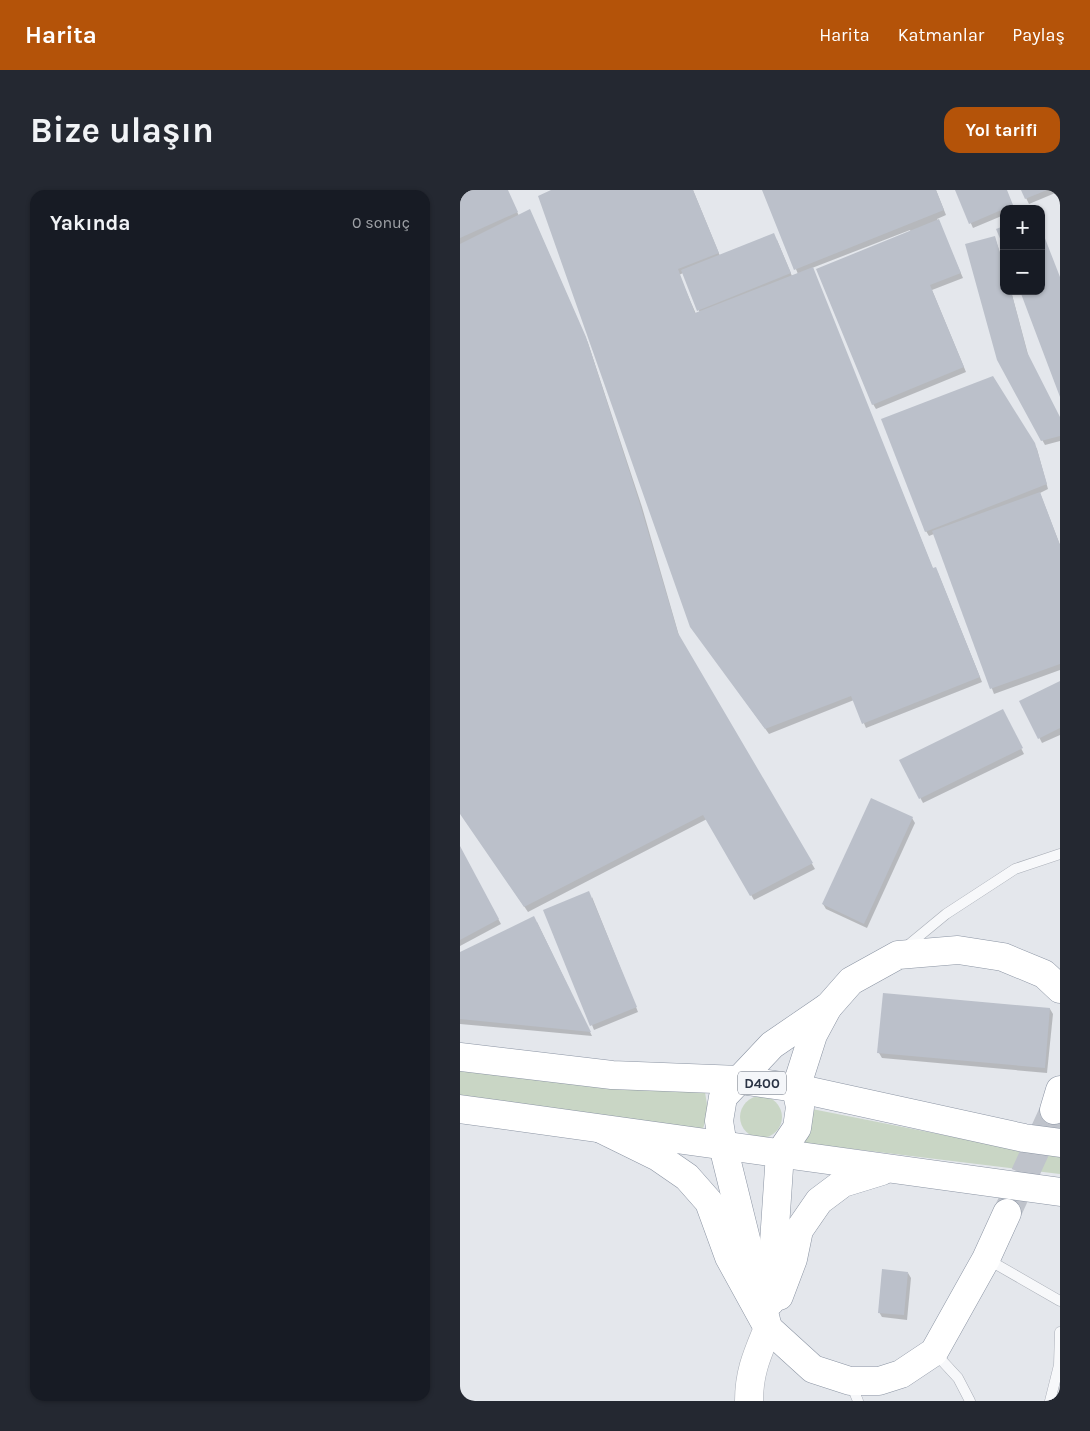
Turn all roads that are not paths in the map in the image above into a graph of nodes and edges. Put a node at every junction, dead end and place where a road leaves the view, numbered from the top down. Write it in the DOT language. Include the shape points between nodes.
graph roads {
  1 [pos="1060,854"];
  2 [pos="898,955"];
  3 [pos="1060,989"];
  4 [pos="829,1006"];
  5 [pos="460,1057"];
  6 [pos="740,1080"];
  7 [pos="796,1088"];
  8 [pos="460,1109"];
  9 [pos="601,1129"];
  10 [pos="1060,1143"];
  11 [pos="723,1146"];
  12 [pos="780,1153"];
  13 [pos="887,1169"];
  14 [pos="1060,1192"];
  15 [pos="1007,1213"];
  16 [pos="986,1259"];
  17 [pos="1060,1301"];
  18 [pos="768,1328"];
  19 [pos="1060,1332"];
  20 [pos="934,1352"];
  21 [pos="854,1391"];
  22 [pos="749,1401"];
  23 [pos="970,1401"];
  24 [pos="1050,1401"];
  1 -- 2 [label="lane" via="1015,869 946,914"];
  2 -- 3 [label="main road" via="958,950 1003,957 1044,974"];
  2 -- 4 [label="main road" via="852,981"];
  4 -- 6 [label="main road" via="772,1045"];
  4 -- 7 [label="main road" via="813,1035"];
  5 -- 6 [label="main road, D400" via="612,1075"];
  6 -- 7 [label="main road, D400"];
  6 -- 11 [label="main road" via="723,1098 719,1121"];
  7 -- 10 [label="main road, D400"];
  7 -- 12 [label="main road" via="800,1107 797,1128"];
  8 -- 9 [label="main road"];
  9 -- 11 [label="main road"];
  9 -- 18 [label="main road" via="658,1158 686,1177 709,1202 729,1256"];
  11 -- 12 [label="main road"];
  11 -- 18 [label="main road"];
  12 -- 13 [label="main road"];
  12 -- 18 [label="main road"];
  13 -- 14 [label="main road"];
  13 -- 18 [label="main road" via="843,1183 819,1202 799,1230 793,1259"];
  15 -- 16 [label="main road"];
  16 -- 17 [label="lane"];
  16 -- 20 [label="main road"];
  18 -- 21 [label="main road" via="813,1369"];
  18 -- 22 [label="main road" via="749,1382"];
  19 -- 24 [label="lane" via="1058,1365"];
  20 -- 21 [label="main road" via="901,1374"];
  20 -- 23 [label="lane" via="958,1378"];
}
